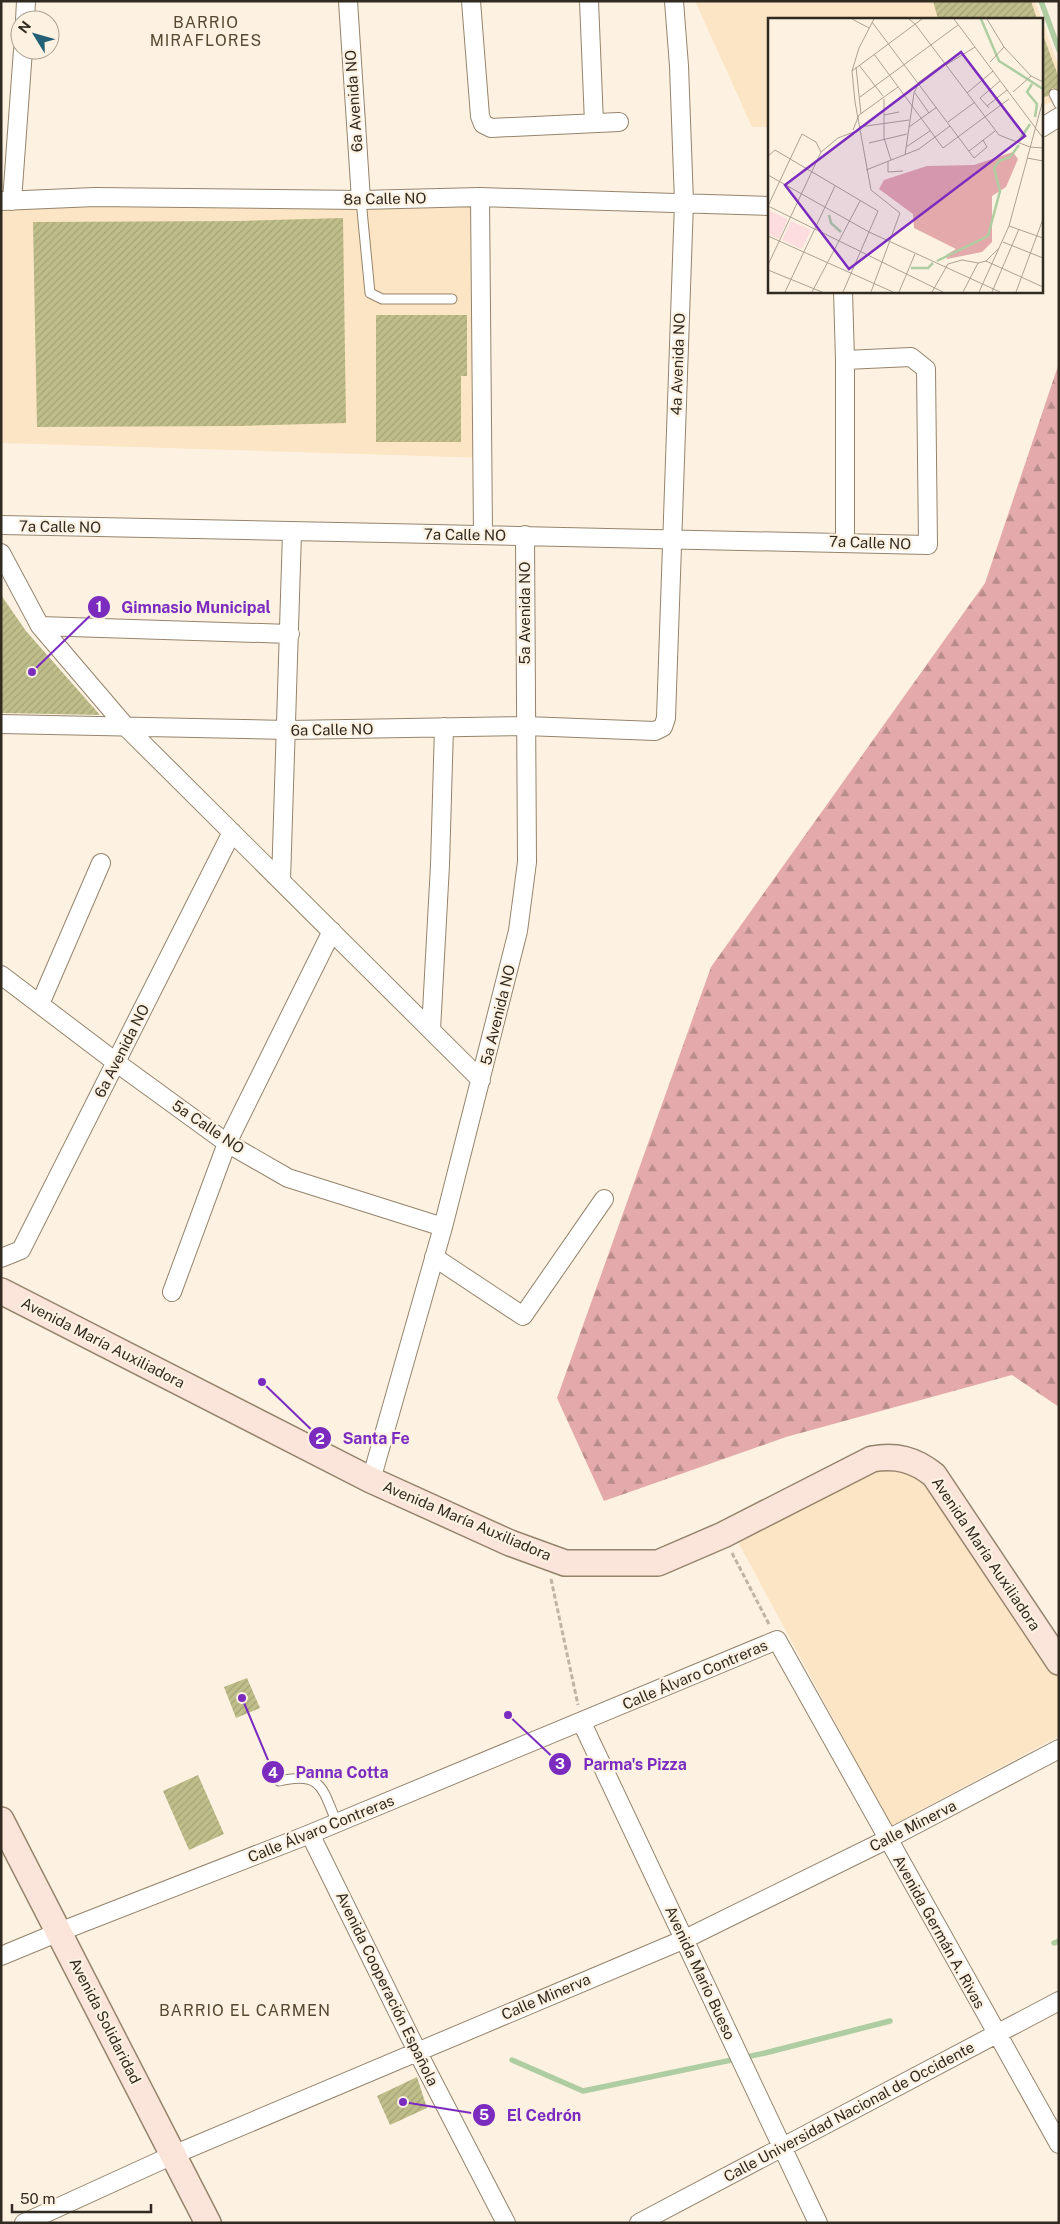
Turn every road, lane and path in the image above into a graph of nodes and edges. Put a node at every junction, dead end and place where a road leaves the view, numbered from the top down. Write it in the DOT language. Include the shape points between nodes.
graph roads {
  1 [pos="348,1"];
  2 [pos="471,1"];
  3 [pos="589,1"];
  4 [pos="674,1"];
  5 [pos="22,60"];
  6 [pos="1054,94"];
  7 [pos="1059,104"];
  8 [pos="1059,117"];
  9 [pos="619,122"];
  10 [pos="594,123"];
  11 [pos="1042,127"];
  12 [pos="480,197"];
  13 [pos="361,200"];
  14 [pos="7,201"];
  15 [pos="684,202"];
  16 [pos="768,206"];
  17 [pos="844,292"];
  18 [pos="452,299"];
  19 [pos="845,360"];
  20 [pos="1,525"];
  21 [pos="292,533"];
  22 [pos="483,535"];
  23 [pos="525,535"];
  24 [pos="672,537"];
  25 [pos="844,542"];
  26 [pos="1,553"];
  27 [pos="40,626"];
  28 [pos="290,634"];
  29 [pos="1,724"];
  30 [pos="526,726"];
  31 [pos="663,727"];
  32 [pos="127,728"];
  33 [pos="444,728"];
  34 [pos="288,730"];
  35 [pos="232,832"];
  36 [pos="101,863"];
  37 [pos="281,881"];
  38 [pos="332,931"];
  39 [pos="1,975"];
  40 [pos="40,1004"];
  41 [pos="431,1030"];
  42 [pos="117,1063"];
  43 [pos="482,1080"];
  44 [pos="227,1143"];
  45 [pos="604,1199"];
  46 [pos="443,1227"];
  47 [pos="434,1257"];
  48 [pos="1,1258"];
  49 [pos="172,1292"];
  50 [pos="4,1298"];
  51 [pos="371,1480"];
  52 [pos="723,1535"];
  53 [pos="546,1556"];
  54 [pos="777,1640"];
  55 [pos="1059,1662"];
  56 [pos="582,1722"];
  57 [pos="1059,1749"];
  58 [pos="279,1781"];
  59 [pos="1,1820"];
  60 [pos="337,1823"];
  61 [pos="310,1834"];
  62 [pos="888,1840"];
  63 [pos="59,1932"];
  64 [pos="685,1939"];
  65 [pos="1,1956"];
  66 [pos="1059,2002"];
  67 [pos="996,2035"];
  68 [pos="417,2051"];
  69 [pos="1059,2144"];
  70 [pos="781,2146"];
  71 [pos="173,2155"];
  72 [pos="24,2223"];
  73 [pos="208,2223"];
  74 [pos="506,2223"];
  75 [pos="639,2223"];
  76 [pos="818,2223"];
  1 -- 13 [label="street, 6a Avenida NO"];
  2 -- 10 [label="street" via="480,116 484,124 491,128"];
  3 -- 10 [label="street"];
  4 -- 15 [label="street, 4a Avenida NO"];
  5 -- 14 [label="street"];
  6 -- 7 [label="lane"];
  8 -- 11 [label="street"];
  9 -- 10 [label="street"];
  12 -- 13 [label="street, 8a Calle NO"];
  12 -- 15 [label="street, 8a Calle NO"];
  12 -- 22 [label="street"];
  13 -- 14 [label="street, 8a Calle NO" via="95,197"];
  13 -- 18 [label="lane" via="370,293 382,299"];
  15 -- 16 [label="street, 8a Calle NO"];
  15 -- 24 [label="street, 4a Avenida NO"];
  17 -- 19 [label="street"];
  19 -- 25 [label="street"];
  19 -- 25 [label="street, 7a Calle NO" via="911,356 926,369 928,544"];
  20 -- 21 [label="street, 7a Calle NO"];
  21 -- 22 [label="street, 7a Calle NO"];
  21 -- 28 [label="street"];
  22 -- 23 [label="street, 7a Calle NO"];
  23 -- 24 [label="street, 7a Calle NO"];
  23 -- 30 [label="street, 5a Avenida NO"];
  24 -- 25 [label="street, 7a Calle NO"];
  24 -- 31 [label="street, 4a Avenida NO" via="666,718"];
  26 -- 27 [label="street"];
  27 -- 28 [label="street"];
  27 -- 32 [label="street"];
  28 -- 34 [label="street"];
  29 -- 32 [label="street, 6a Calle NO"];
  30 -- 31 [label="street, 6a Calle NO" via="655,730"];
  30 -- 33 [label="street, 6a Calle NO"];
  30 -- 43 [label="street, 5a Avenida NO" via="527,862 518,931"];
  32 -- 34 [label="street, 6a Calle NO"];
  32 -- 35 [label="street"];
  33 -- 34 [label="street, 6a Calle NO"];
  33 -- 41 [label="street"];
  34 -- 37 [label="street"];
  35 -- 37 [label="street"];
  35 -- 42 [label="street, 6a Avenida NO"];
  36 -- 40 [label="street"];
  37 -- 38 [label="street"];
  38 -- 41 [label="street"];
  38 -- 44 [label="street"];
  39 -- 40 [label="street, 5a Calle NO"];
  40 -- 42 [label="street, 5a Calle NO"];
  41 -- 43 [label="street"];
  42 -- 44 [label="street, 5a Calle NO"];
  42 -- 48 [label="street, 6a Avenida NO" via="21,1250"];
  43 -- 46 [label="street, 5a Avenida NO"];
  44 -- 46 [label="street, 5a Calle NO" via="288,1178"];
  44 -- 49 [label="street"];
  45 -- 47 [label="street" via="523,1316"];
  46 -- 47 [label="street, 5a Avenida NO"];
  47 -- 51 [label="street, 5a Avenida NO"];
  50 -- 51 [label="street, Avenida María Auxiliadora"];
  51 -- 53 [label="street, Avenida María Auxiliadora"];
  52 -- 53 [label="street, Avenida María Auxiliadora" via="658,1563 565,1563"];
  52 -- 54 [label="path"];
  52 -- 55 [label="street, Avenida María Auxiliadora" via="872,1459 898,1457 911,1460 934,1474"];
  53 -- 56 [label="path"];
  54 -- 56 [label="street, Calle Álvaro Contreras"];
  54 -- 62 [label="street, Avenida Germán A. Rivas"];
  56 -- 60 [label="street, Calle Álvaro Contreras"];
  56 -- 64 [label="street, Avenida Mario Bueso"];
  57 -- 62 [label="street, Calle Minerva"];
  58 -- 60 [label="lane" via="295,1777 317,1783"];
  59 -- 63 [label="street, Avenida Solidaridad"];
  60 -- 61 [label="street, Calle Álvaro Contreras"];
  61 -- 63 [label="street, Calle Álvaro Contreras"];
  61 -- 68 [label="street, Avenida Cooperación Española"];
  62 -- 64 [label="street, Calle Minerva"];
  62 -- 67 [label="street, Avenida Germán A. Rivas"];
  63 -- 65 [label="street, Calle Álvaro Contreras"];
  63 -- 71 [label="street, Avenida Solidaridad"];
  64 -- 68 [label="street, Calle Minerva"];
  64 -- 70 [label="street, Avenida Mario Bueso"];
  66 -- 67 [label="street, Calle Universidad Nacional de Occidente"];
  67 -- 69 [label="street, Avenida Germán A. Rivas"];
  67 -- 70 [label="street, Calle Universidad Nacional de Occidente"];
  68 -- 71 [label="street, Calle Minerva"];
  68 -- 74 [label="street, Avenida Cooperación Española"];
  70 -- 75 [label="street, Calle Universidad Nacional de Occidente"];
  70 -- 76 [label="street, Avenida Mario Bueso"];
  71 -- 72 [label="street, Calle Minerva"];
  71 -- 73 [label="street, Avenida Solidaridad"];
}
